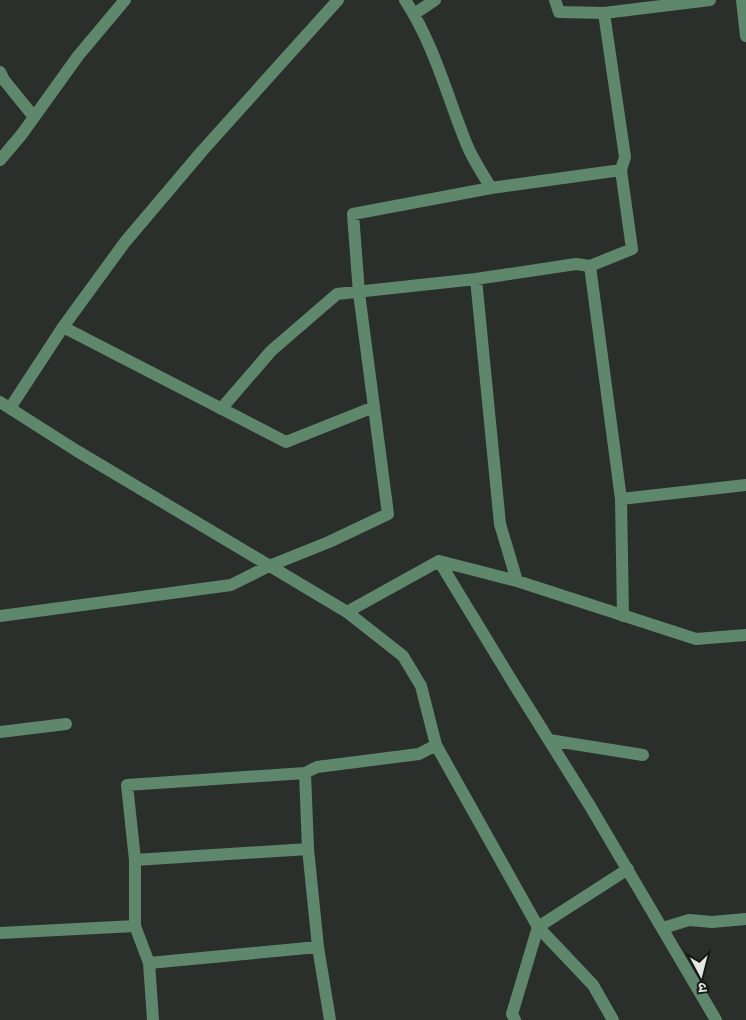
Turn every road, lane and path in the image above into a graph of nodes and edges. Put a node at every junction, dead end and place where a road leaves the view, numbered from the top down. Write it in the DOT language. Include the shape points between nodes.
graph roads {
  1 [pos="125,0"];
  2 [pos="338,0"];
  3 [pos="405,0"];
  4 [pos="435,0"];
  5 [pos="555,0"];
  6 [pos="710,0"];
  7 [pos="742,0"];
  8 [pos="604,13"];
  9 [pos="414,14"];
  10 [pos="746,36"];
  11 [pos="0,72"];
  12 [pos="34,117"];
  13 [pos="0,160"];
  14 [pos="621,170"];
  15 [pos="491,188"];
  16 [pos="590,266"];
  17 [pos="476,279"];
  18 [pos="359,292"];
  19 [pos="63,327"];
  20 [pos="5,405"];
  21 [pos="374,408"];
  22 [pos="221,409"];
  23 [pos="746,485"];
  24 [pos="621,499"];
  25 [pos="439,561"];
  26 [pos="269,566"];
  27 [pos="517,582"];
  28 [pos="347,612"];
  29 [pos="0,616"];
  30 [pos="623,616"];
  31 [pos="746,635"];
  32 [pos="66,724"];
  33 [pos="0,732"];
  34 [pos="549,740"];
  35 [pos="436,745"];
  36 [pos="644,755"];
  37 [pos="304,773"];
  38 [pos="308,849"];
  39 [pos="135,860"];
  40 [pos="628,869"];
  41 [pos="746,919"];
  42 [pos="135,926"];
  43 [pos="538,928"];
  44 [pos="663,928"];
  45 [pos="0,933"];
  46 [pos="318,947"];
  47 [pos="149,963"];
  48 [pos="153,1020"];
  49 [pos="330,1020"];
  50 [pos="515,1020"];
  51 [pos="613,1020"];
  52 [pos="716,1020"];
  1 -- 12 [label="street" via="78,56"];
  2 -- 19 [label="street" via="125,242"];
  3 -- 9 [label="street"];
  4 -- 9 [label="street"];
  5 -- 8 [label="street" via="559,12"];
  6 -- 8 [label="street"];
  7 -- 10 [label="street"];
  8 -- 14 [label="street" via="625,157"];
  9 -- 15 [label="street" via="468,147"];
  11 -- 12 [label="street"];
  12 -- 13 [label="street"];
  14 -- 15 [label="street"];
  14 -- 16 [label="street" via="632,249"];
  15 -- 18 [label="street" via="353,214"];
  16 -- 17 [label="street" via="576,264"];
  16 -- 24 [label="street"];
  17 -- 18 [label="street"];
  17 -- 27 [label="street" via="500,524"];
  18 -- 21 [label="street"];
  18 -- 22 [label="street" via="337,294 271,352"];
  19 -- 20 [label="street"];
  19 -- 22 [label="street"];
  20 -- 26 [label="street"];
  21 -- 22 [label="street" via="286,442"];
  21 -- 26 [label="street" via="388,514"];
  23 -- 24 [label="street"];
  24 -- 30 [label="street"];
  25 -- 27 [label="street"];
  25 -- 28 [label="street"];
  25 -- 34 [label="street"];
  26 -- 28 [label="street"];
  26 -- 29 [label="street" via="231,585"];
  27 -- 30 [label="street"];
  28 -- 35 [label="street" via="403,656 421,686"];
  30 -- 31 [label="street" via="696,639"];
  32 -- 33 [label="street"];
  34 -- 36 [label="street"];
  34 -- 40 [label="street"];
  35 -- 37 [label="street" via="419,754 317,767"];
  35 -- 43 [label="street"];
  37 -- 38 [label="street"];
  37 -- 39 [label="street" via="127,786"];
  38 -- 39 [label="street"];
  38 -- 46 [label="street"];
  39 -- 42 [label="street"];
  40 -- 43 [label="street"];
  40 -- 44 [label="street"];
  41 -- 44 [label="street" via="689,920"];
  42 -- 45 [label="street"];
  42 -- 47 [label="street"];
  43 -- 50 [label="street" via="512,1014"];
  43 -- 51 [label="street" via="593,985"];
  44 -- 52 [label="street"];
  46 -- 47 [label="street"];
  46 -- 49 [label="street"];
  47 -- 48 [label="street"];
}
